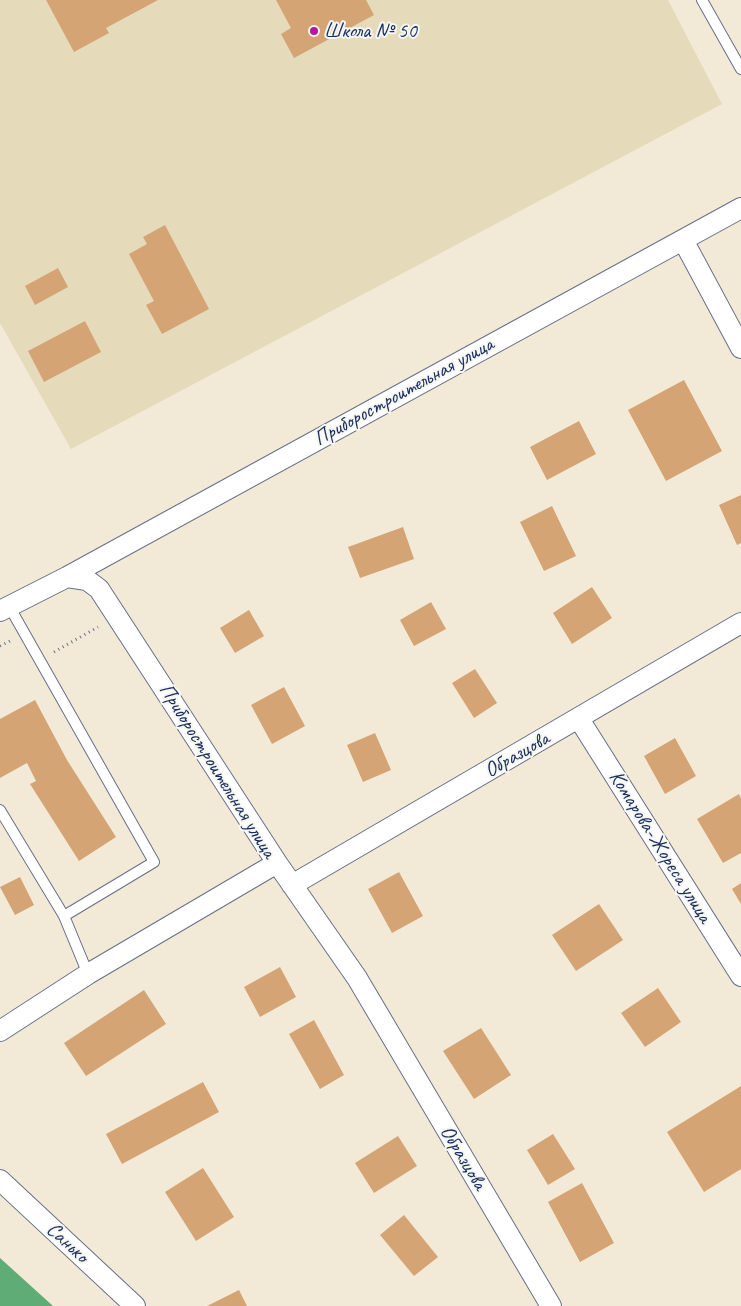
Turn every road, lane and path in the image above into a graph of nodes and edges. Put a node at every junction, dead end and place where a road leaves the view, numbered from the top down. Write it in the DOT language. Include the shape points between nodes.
graph roads {
  1 [pos="702,0"];
  2 [pos="741,69"];
  3 [pos="741,208"];
  4 [pos="683,240"];
  5 [pos="741,348"];
  6 [pos="67,576"];
  7 [pos="5,608"];
  8 [pos="118,616"];
  9 [pos="741,623"];
  10 [pos="40,660"];
  11 [pos="579,719"];
  12 [pos="0,810"];
  13 [pos="277,863"];
  14 [pos="292,885"];
  15 [pos="64,916"];
  16 [pos="88,974"];
  17 [pos="741,976"];
  18 [pos="0,1031"];
  19 [pos="0,1180"];
  20 [pos="134,1306"];
  21 [pos="551,1306"];
  1 -- 2 [label="lane"];
  3 -- 4 [label="street, Приборостроительная улица"];
  4 -- 5 [label="street"];
  4 -- 6 [label="street, Приборостроительная улица"];
  6 -- 7 [label="street, Приборостроительная улица"];
  6 -- 8 [label="street, Приборостроительная улица" via="87,580 99,589"];
  7 -- 10 [label="lane"];
  8 -- 10 [label="path"];
  8 -- 13 [label="street, Приборостроительная улица"];
  9 -- 11 [label="street, Образцова"];
  10 -- 15 [label="lane" via="154,862"];
  11 -- 14 [label="street, Образцова"];
  11 -- 17 [label="street, Комарова-Жореса улица"];
  12 -- 15 [label="lane"];
  13 -- 14 [label="street, Образцова"];
  13 -- 16 [label="street, Приборостроительная улица"];
  14 -- 21 [label="street, Образцова" via="356,978"];
  15 -- 16 [label="lane"];
  16 -- 18 [label="street, Приборостроительная улица"];
  19 -- 20 [label="street, Санько"];
}
